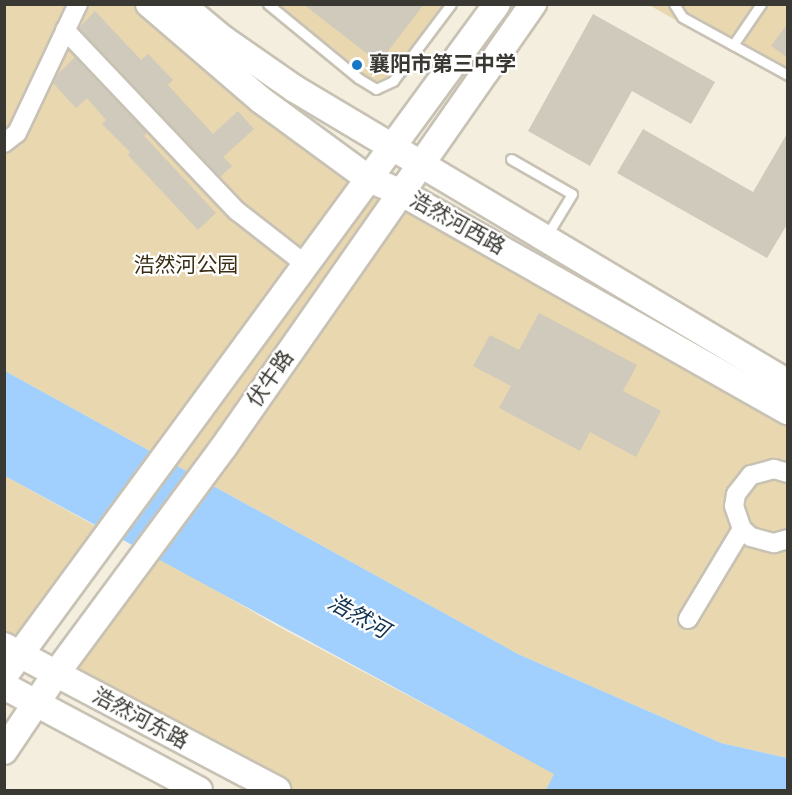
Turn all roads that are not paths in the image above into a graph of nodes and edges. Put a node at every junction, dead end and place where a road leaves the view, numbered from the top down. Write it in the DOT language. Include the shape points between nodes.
graph roads {
  1 [pos="78,4"];
  2 [pos="149,4"];
  3 [pos="182,4"];
  4 [pos="268,4"];
  5 [pos="451,4"];
  6 [pos="497,4"];
  7 [pos="533,4"];
  8 [pos="674,4"];
  9 [pos="761,4"];
  10 [pos="65,30"];
  11 [pos="734,45"];
  12 [pos="788,75"];
  13 [pos="4,143"];
  14 [pos="392,147"];
  15 [pos="512,159"];
  16 [pos="423,165"];
  17 [pos="369,179"];
  18 [pos="402,193"];
  19 [pos="545,239"];
  20 [pos="306,264"];
  21 [pos="788,383"];
  22 [pos="788,411"];
  23 [pos="787,472"];
  24 [pos="742,529"];
  25 [pos="788,539"];
  26 [pos="688,619"];
  27 [pos="12,650"];
  28 [pos="55,675"];
  29 [pos="4,676"];
  30 [pos="4,686"];
  31 [pos="38,704"];
  32 [pos="4,751"];
  33 [pos="199,790"];
  34 [pos="277,790"];
  1 -- 10 [label="street"];
  2 -- 17 [label="street, 浩然河西路" via="261,100"];
  3 -- 14 [label="street, 浩然河西路" via="223,39 295,89"];
  4 -- 5 [label="lane" via="358,78 376,88 393,81"];
  6 -- 14 [label="street"];
  7 -- 16 [label="street, 伏牛路"];
  8 -- 11 [label="lane" via="682,16"];
  9 -- 11 [label="lane"];
  10 -- 13 [label="street" via="17,133"];
  10 -- 20 [label="street" via="237,211"];
  11 -- 12 [label="lane"];
  14 -- 16 [label="street, 浩然河西路"];
  14 -- 17 [label="street"];
  15 -- 19 [label="lane" via="572,194"];
  16 -- 18 [label="street, 伏牛路"];
  16 -- 19 [label="street, 浩然河西路"];
  17 -- 18 [label="street, 浩然河西路"];
  17 -- 20 [label="street"];
  18 -- 22 [label="street, 浩然河西路"];
  18 -- 28 [label="street, 伏牛路"];
  19 -- 21 [label="street, 浩然河西路"];
  20 -- 27 [label="street" via="98,546"];
  23 -- 24 [label="street" via="762,470 742,484 734,506"];
  24 -- 25 [label="street" via="762,542"];
  24 -- 26 [label="street"];
  27 -- 28 [label="street, 浩然河东路"];
  27 -- 29 [label="street"];
  28 -- 31 [label="street, 伏牛路"];
  28 -- 34 [label="street, 浩然河东路"];
  30 -- 31 [label="street, 浩然河东路"];
  31 -- 32 [label="street, 伏牛路"];
  31 -- 33 [label="street, 浩然河东路"];
}
